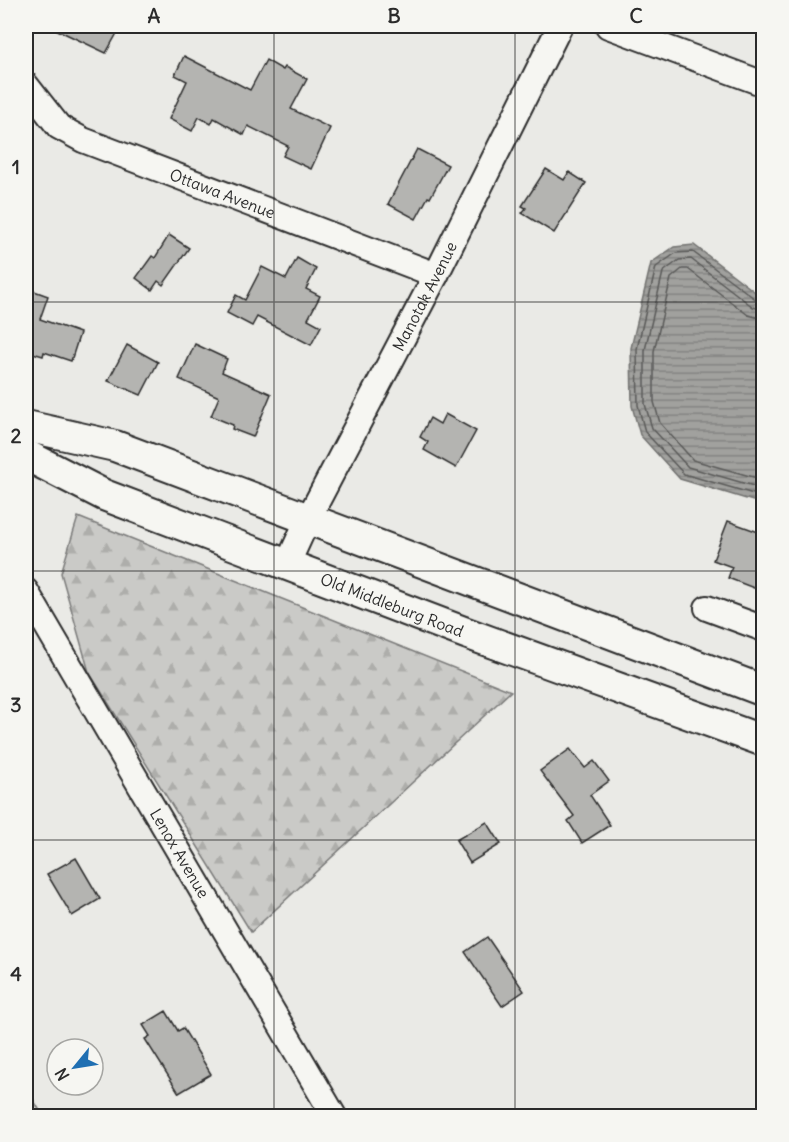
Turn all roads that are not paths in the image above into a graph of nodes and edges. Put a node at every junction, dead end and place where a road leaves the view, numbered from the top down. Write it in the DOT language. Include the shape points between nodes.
graph roads {
  1 [pos="560,26"];
  2 [pos="609,26"];
  3 [pos="764,84"];
  4 [pos="26,86"];
  5 [pos="436,275"];
  6 [pos="26,426"];
  7 [pos="26,455"];
  8 [pos="308,519"];
  9 [pos="287,565"];
  10 [pos="26,591"];
  11 [pos="707,608"];
  12 [pos="764,629"];
  13 [pos="761,683"];
  14 [pos="764,741"];
  15 [pos="334,1116"];
  1 -- 5 [label="street, Manotak Avenue"];
  2 -- 3 [label="street"];
  4 -- 5 [label="street, Ottawa Avenue" via="60,127 83,140"];
  5 -- 8 [label="street, Manotak Avenue"];
  6 -- 8 [label="main road" via="115,446"];
  7 -- 9 [label="main road, Old Middleburg Road" via="104,495"];
  8 -- 9 [label="street, Manotak Avenue"];
  8 -- 13 [label="main road"];
  9 -- 14 [label="main road, Old Middleburg Road"];
  10 -- 15 [label="street, Lenox Avenue"];
  11 -- 12 [label="street"];
}
